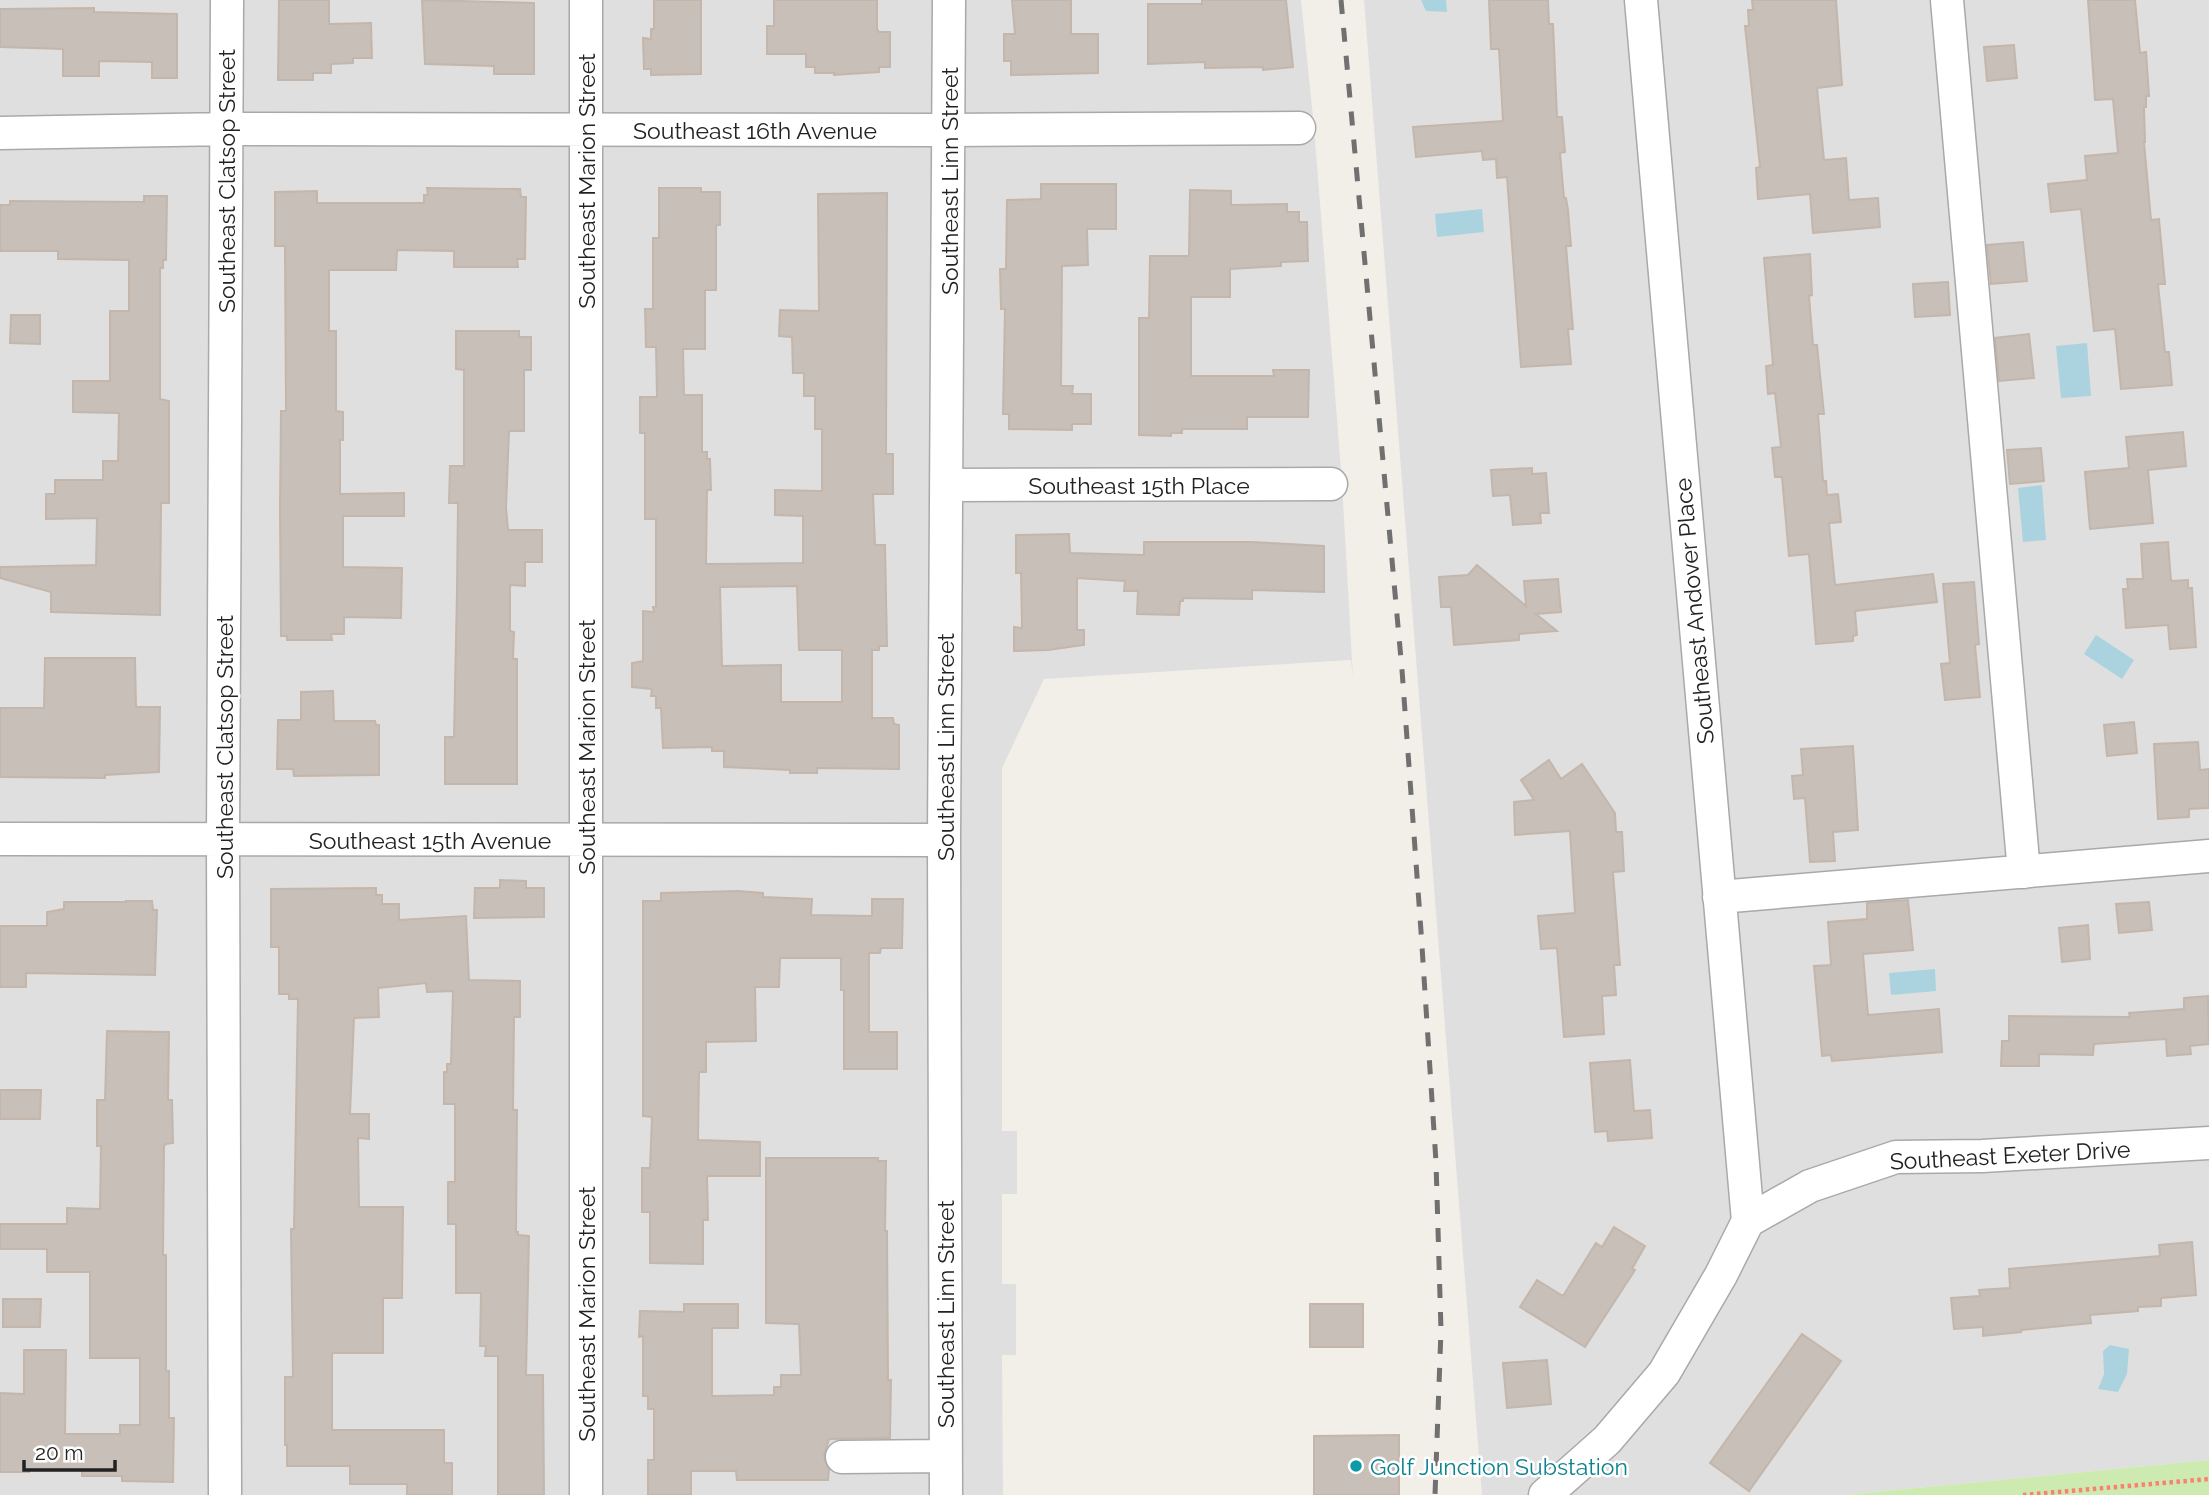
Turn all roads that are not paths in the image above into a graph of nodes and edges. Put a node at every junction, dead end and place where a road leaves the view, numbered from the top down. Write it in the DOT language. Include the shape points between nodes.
graph roads {
  1 [pos="227,0"];
  2 [pos="586,0"];
  3 [pos="949,0"];
  4 [pos="1641,0"];
  5 [pos="1947,0"];
  6 [pos="1299,128"];
  7 [pos="227,129"];
  8 [pos="586,130"];
  9 [pos="949,130"];
  10 [pos="0,133"];
  11 [pos="1331,484"];
  12 [pos="948,485"];
  13 [pos="0,839"];
  14 [pos="585,840"];
  15 [pos="944,840"];
  16 [pos="223,841"];
  17 [pos="2209,856"];
  18 [pos="2024,872"];
  19 [pos="1719,897"];
  20 [pos="2209,1143"];
  21 [pos="1748,1221"];
  22 [pos="945,1456"];
  23 [pos="842,1457"];
  24 [pos="225,1495"];
  25 [pos="586,1495"];
  26 [pos="946,1495"];
  27 [pos="1545,1495"];
  1 -- 7 [label="street, Southeast Clatsop Street"];
  2 -- 8 [label="street, Southeast Marion Street"];
  3 -- 9 [label="street, Southeast Linn Street"];
  4 -- 19 [label="street, Southeast Andover Place"];
  5 -- 18 [label="street"];
  6 -- 9 [label="street, Southeast 16th Avenue"];
  7 -- 8 [label="street, Southeast 16th Avenue"];
  7 -- 10 [label="street, Southeast 16th Avenue"];
  7 -- 16 [label="street, Southeast Clatsop Street"];
  8 -- 9 [label="street, Southeast 16th Avenue"];
  8 -- 14 [label="street, Southeast Marion Street"];
  9 -- 12 [label="street, Southeast Linn Street"];
  11 -- 12 [label="street, Southeast 15th Place"];
  12 -- 15 [label="street, Southeast Linn Street"];
  13 -- 16 [label="street, Southeast 15th Avenue"];
  14 -- 15 [label="street, Southeast 15th Avenue"];
  14 -- 16 [label="street, Southeast 15th Avenue"];
  14 -- 25 [label="street, Southeast Marion Street"];
  15 -- 22 [label="street, Southeast Linn Street"];
  16 -- 24 [label="street, Southeast Clatsop Street"];
  17 -- 18 [label="street"];
  18 -- 19 [label="street"];
  19 -- 21 [label="street, Southeast Andover Place"];
  20 -- 21 [label="street, Southeast Exeter Drive" via="1896,1157 1810,1186"];
  21 -- 27 [label="street" via="1664,1373 1607,1440"];
  22 -- 23 [label="street"];
  22 -- 26 [label="street, Southeast Linn Street"];
}
